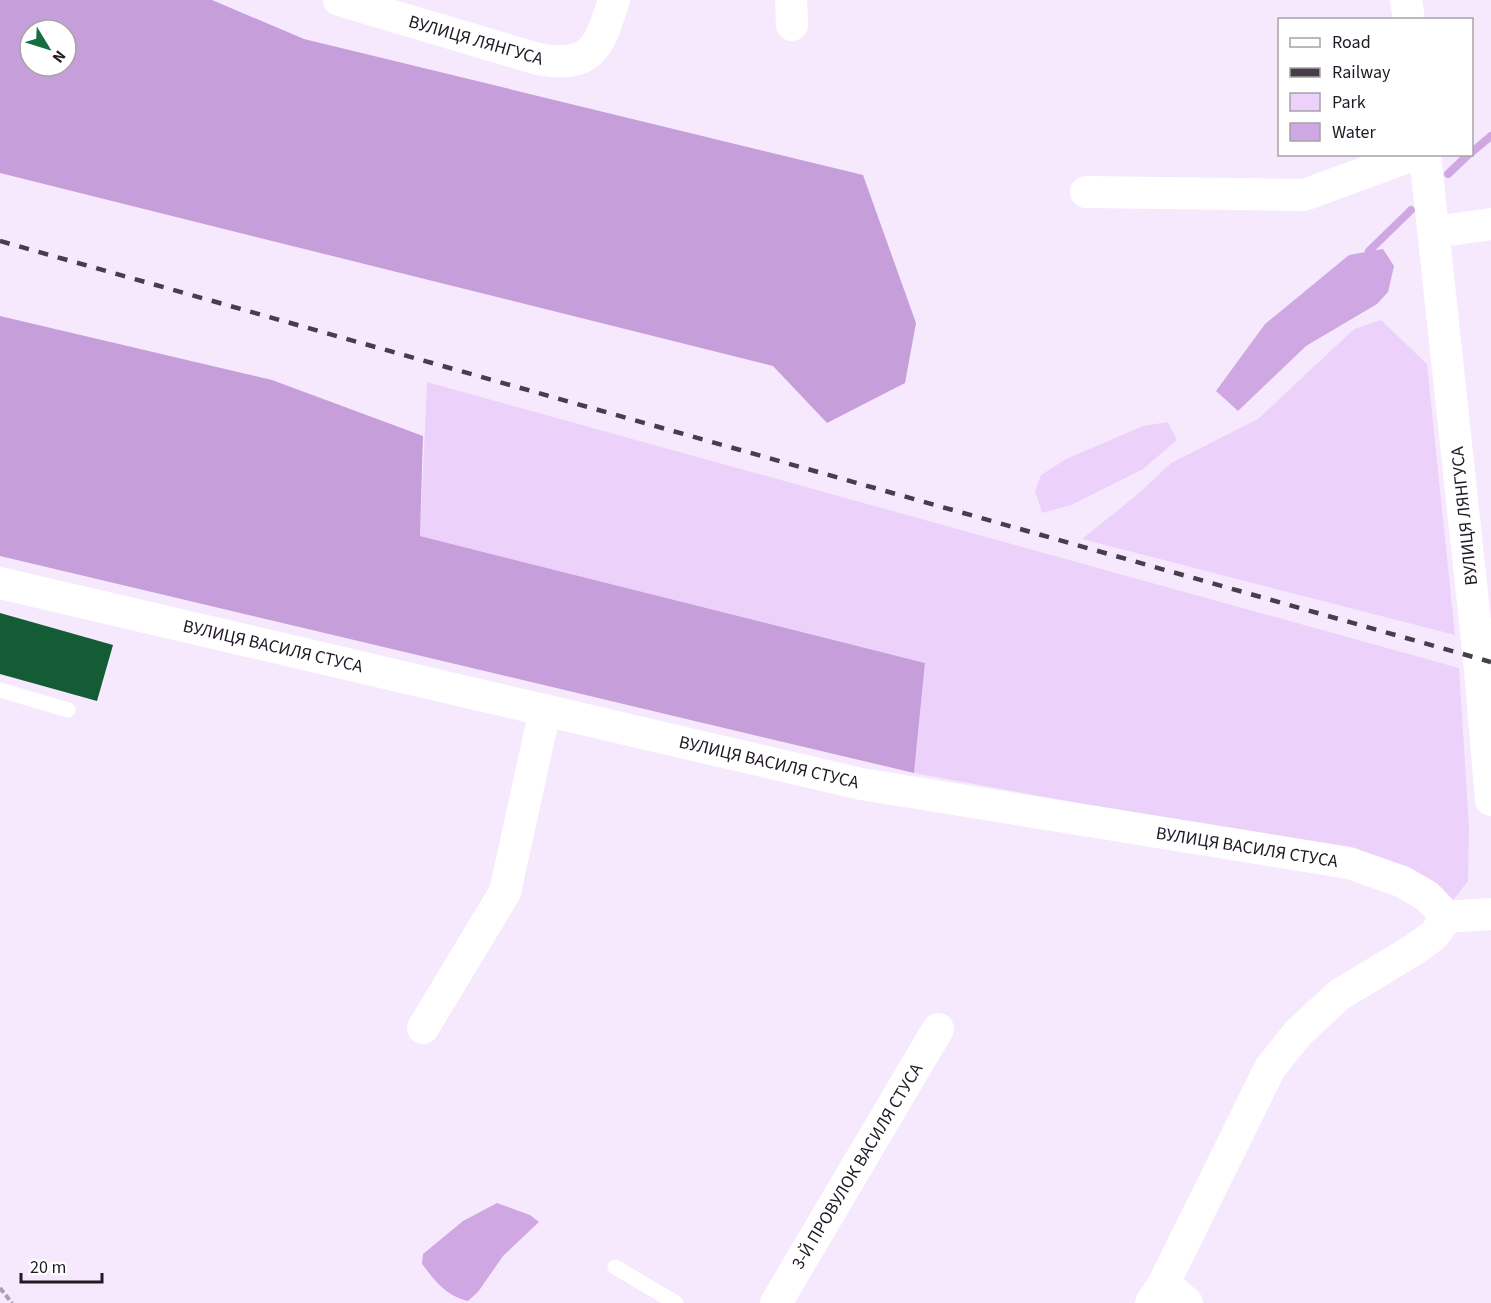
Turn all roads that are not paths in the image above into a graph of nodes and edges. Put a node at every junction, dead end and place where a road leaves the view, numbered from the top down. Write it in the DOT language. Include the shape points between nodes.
graph roads {
  1 [pos="339,0"];
  2 [pos="614,0"];
  3 [pos="1406,0"];
  4 [pos="1409,18"];
  5 [pos="1411,156"];
  6 [pos="1425,156"];
  7 [pos="1086,192"];
  8 [pos="1491,224"];
  9 [pos="1434,232"];
  10 [pos="0,583"];
  11 [pos="0,690"];
  12 [pos="68,710"];
  13 [pos="545,710"];
  14 [pos="1491,801"];
  15 [pos="1491,914"];
  16 [pos="1447,917"];
  17 [pos="423,1028"];
  18 [pos="938,1029"];
  19 [pos="615,1267"];
  20 [pos="1157,1293"];
  21 [pos="676,1303"];
  22 [pos="776,1303"];
  23 [pos="1187,1303"];
  1 -- 2 [label="street, ВУЛИЦЯ ЛЯНГУСА" via="560,63 578,60 594,48"];
  3 -- 4 [label="street"];
  5 -- 7 [label="street" via="1304,195"];
  6 -- 9 [label="street, ВУЛИЦЯ ЛЯНГУСА"];
  8 -- 9 [label="street"];
  9 -- 14 [label="street, ВУЛИЦЯ ЛЯНГУСА"];
  10 -- 13 [label="street, ВУЛИЦЯ ВАСИЛЯ СТУСА"];
  11 -- 12 [label="lane"];
  13 -- 16 [label="street, ВУЛИЦЯ ВАСИЛЯ СТУСА" via="861,784 1349,863 1403,882 1427,896"];
  13 -- 17 [label="street" via="506,892"];
  15 -- 16 [label="street"];
  16 -- 20 [label="street" via="1434,935 1416,949 1339,995 1298,1033 1270,1068"];
  18 -- 22 [label="street, 3-Й ПРОВУЛОК ВАСИЛЯ СТУСА"];
  19 -- 21 [label="lane"];
  20 -- 23 [label="street"];
}
